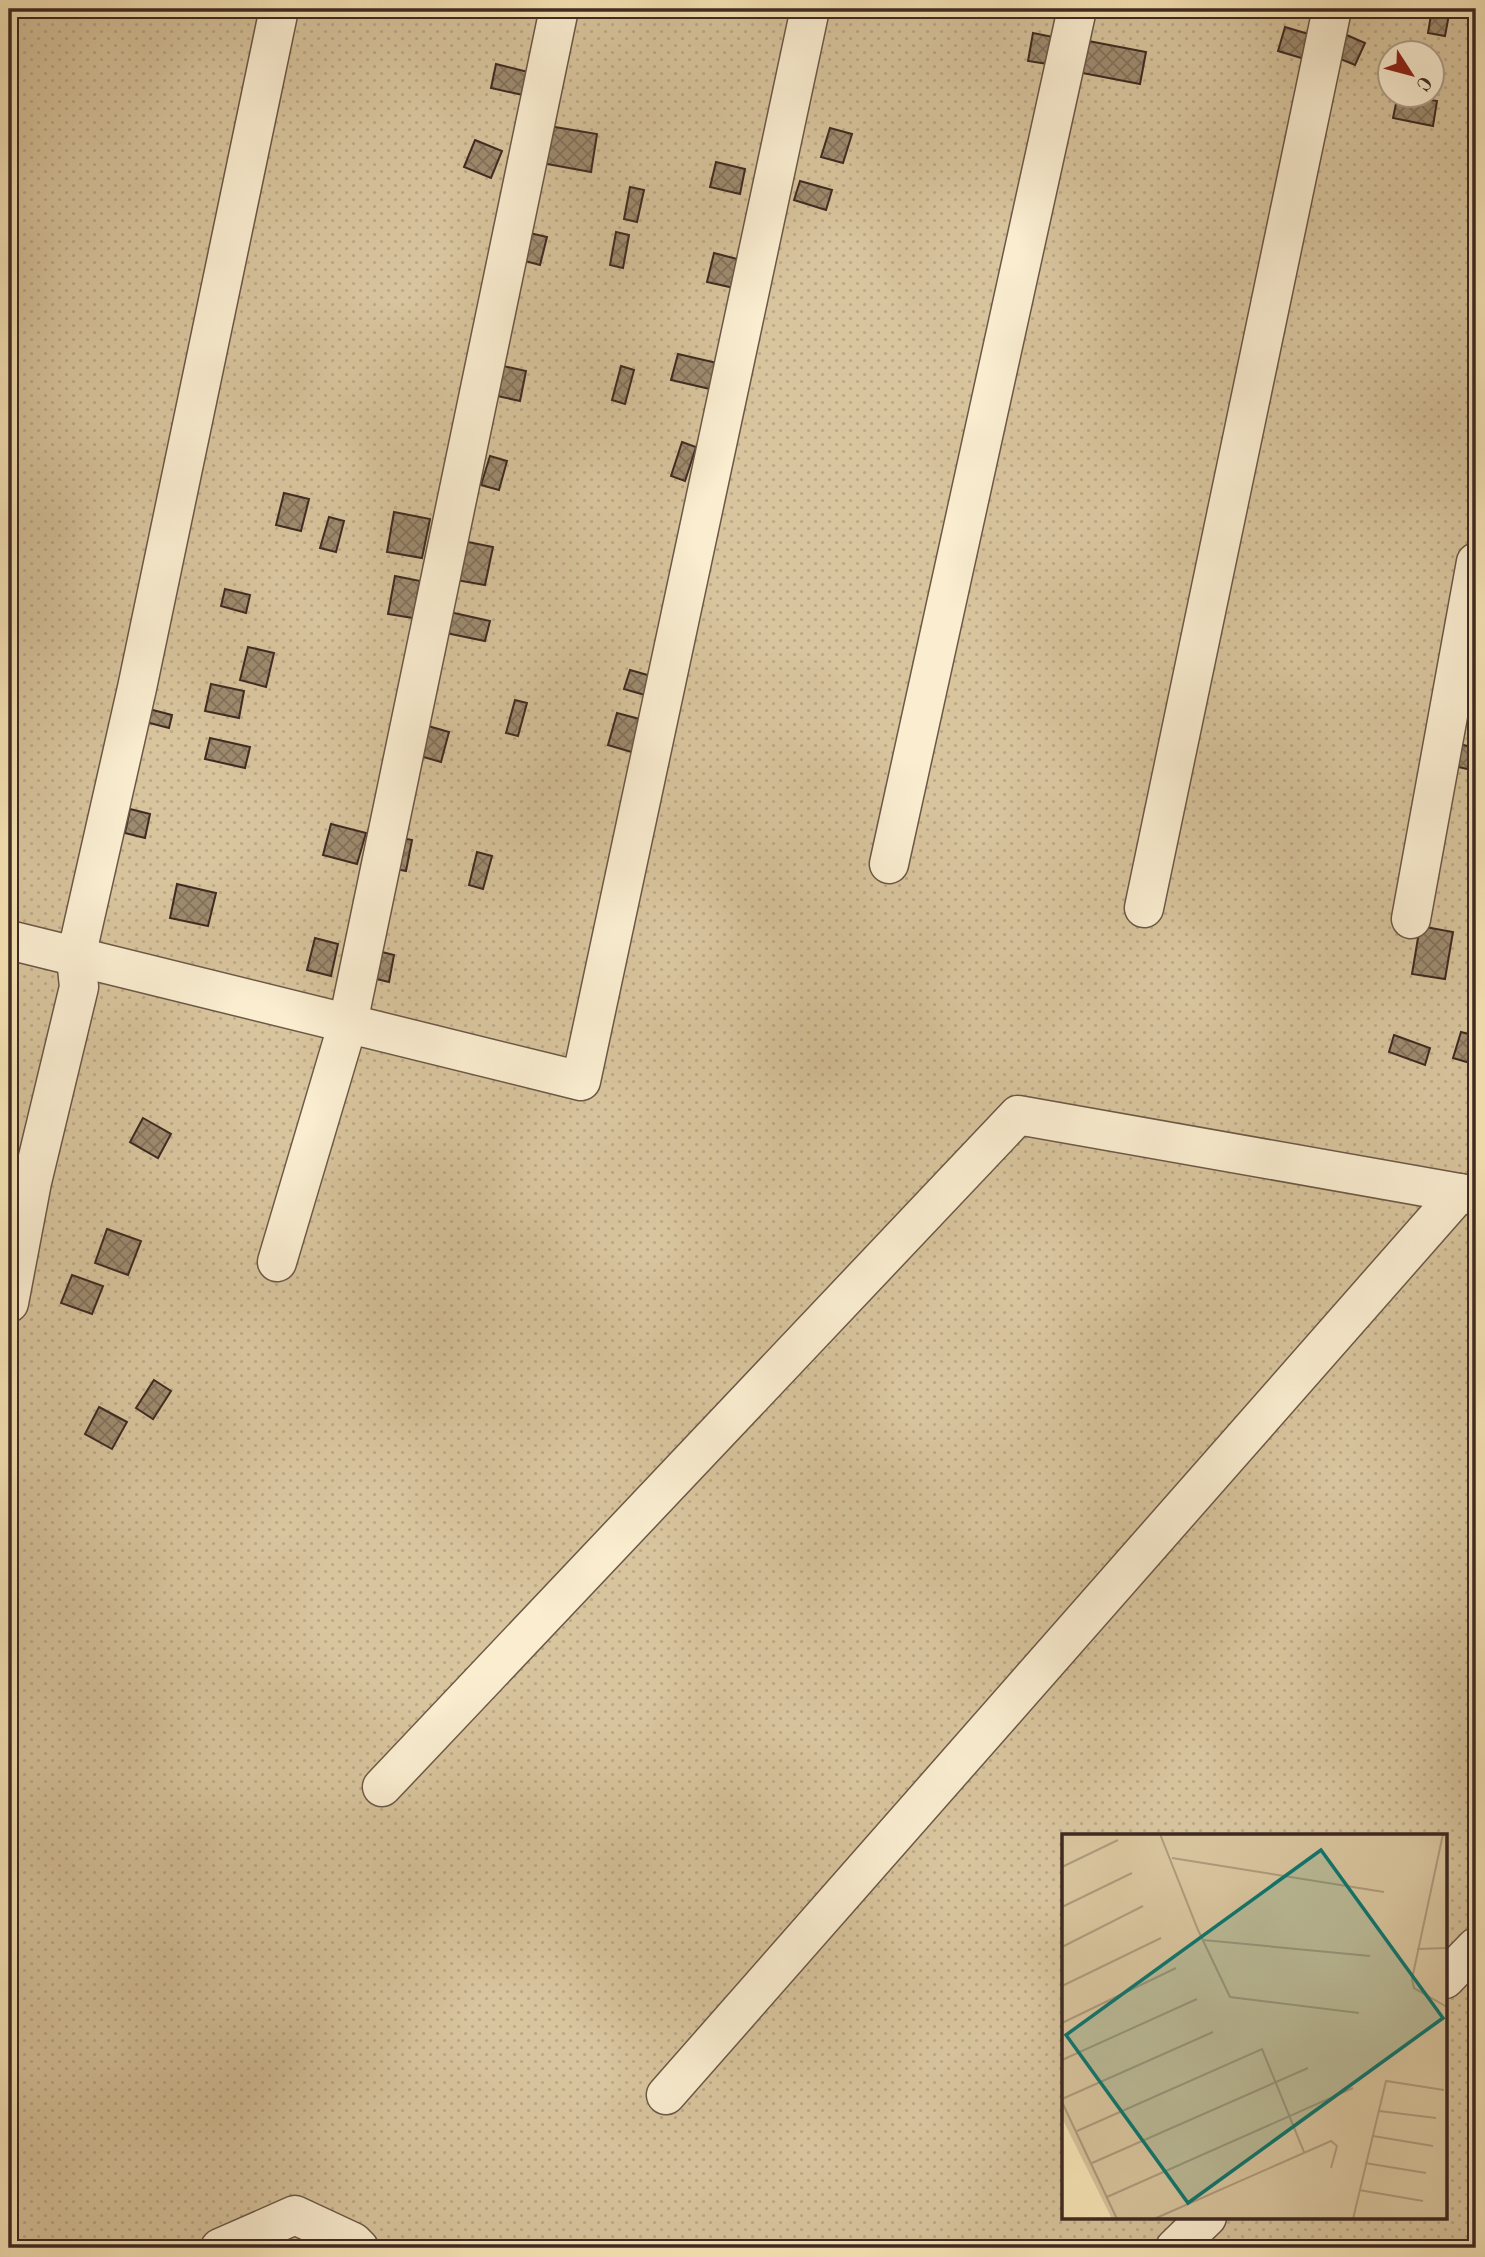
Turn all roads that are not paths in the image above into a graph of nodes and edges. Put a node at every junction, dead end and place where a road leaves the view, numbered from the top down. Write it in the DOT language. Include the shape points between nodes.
graph roads {
  1 [pos="279,9"];
  2 [pos="559,9"];
  3 [pos="810,9"];
  4 [pos="1077,9"];
  5 [pos="1332,9"];
  6 [pos="1476,562"];
  7 [pos="889,864"];
  8 [pos="1144,908"];
  9 [pos="1411,919"];
  10 [pos="9,940"];
  11 [pos="76,957"];
  12 [pos="348,1023"];
  13 [pos="1468,1194"];
  14 [pos="277,1262"];
  15 [pos="9,1303"];
  16 [pos="382,1787"];
  17 [pos="1476,1947"];
  18 [pos="1446,1978"];
  19 [pos="666,2095"];
  20 [pos="1206,2218"];
  21 [pos="220,2248"];
  22 [pos="359,2248"];
  23 [pos="1175,2248"];
  1 -- 11 [label="street"];
  2 -- 12 [label="street"];
  3 -- 12 [label="street" via="581,1081"];
  4 -- 7 [label="street"];
  5 -- 8 [label="street"];
  6 -- 9 [label="street"];
  10 -- 11 [label="street"];
  11 -- 12 [label="street"];
  11 -- 15 [label="street" via="79,987 32,1182"];
  12 -- 14 [label="street"];
  13 -- 16 [label="street" via="1018,1115"];
  13 -- 19 [label="street"];
  17 -- 18 [label="street"];
  20 -- 23 [label="street"];
  21 -- 22 [label="street" via="295,2215"];
}
